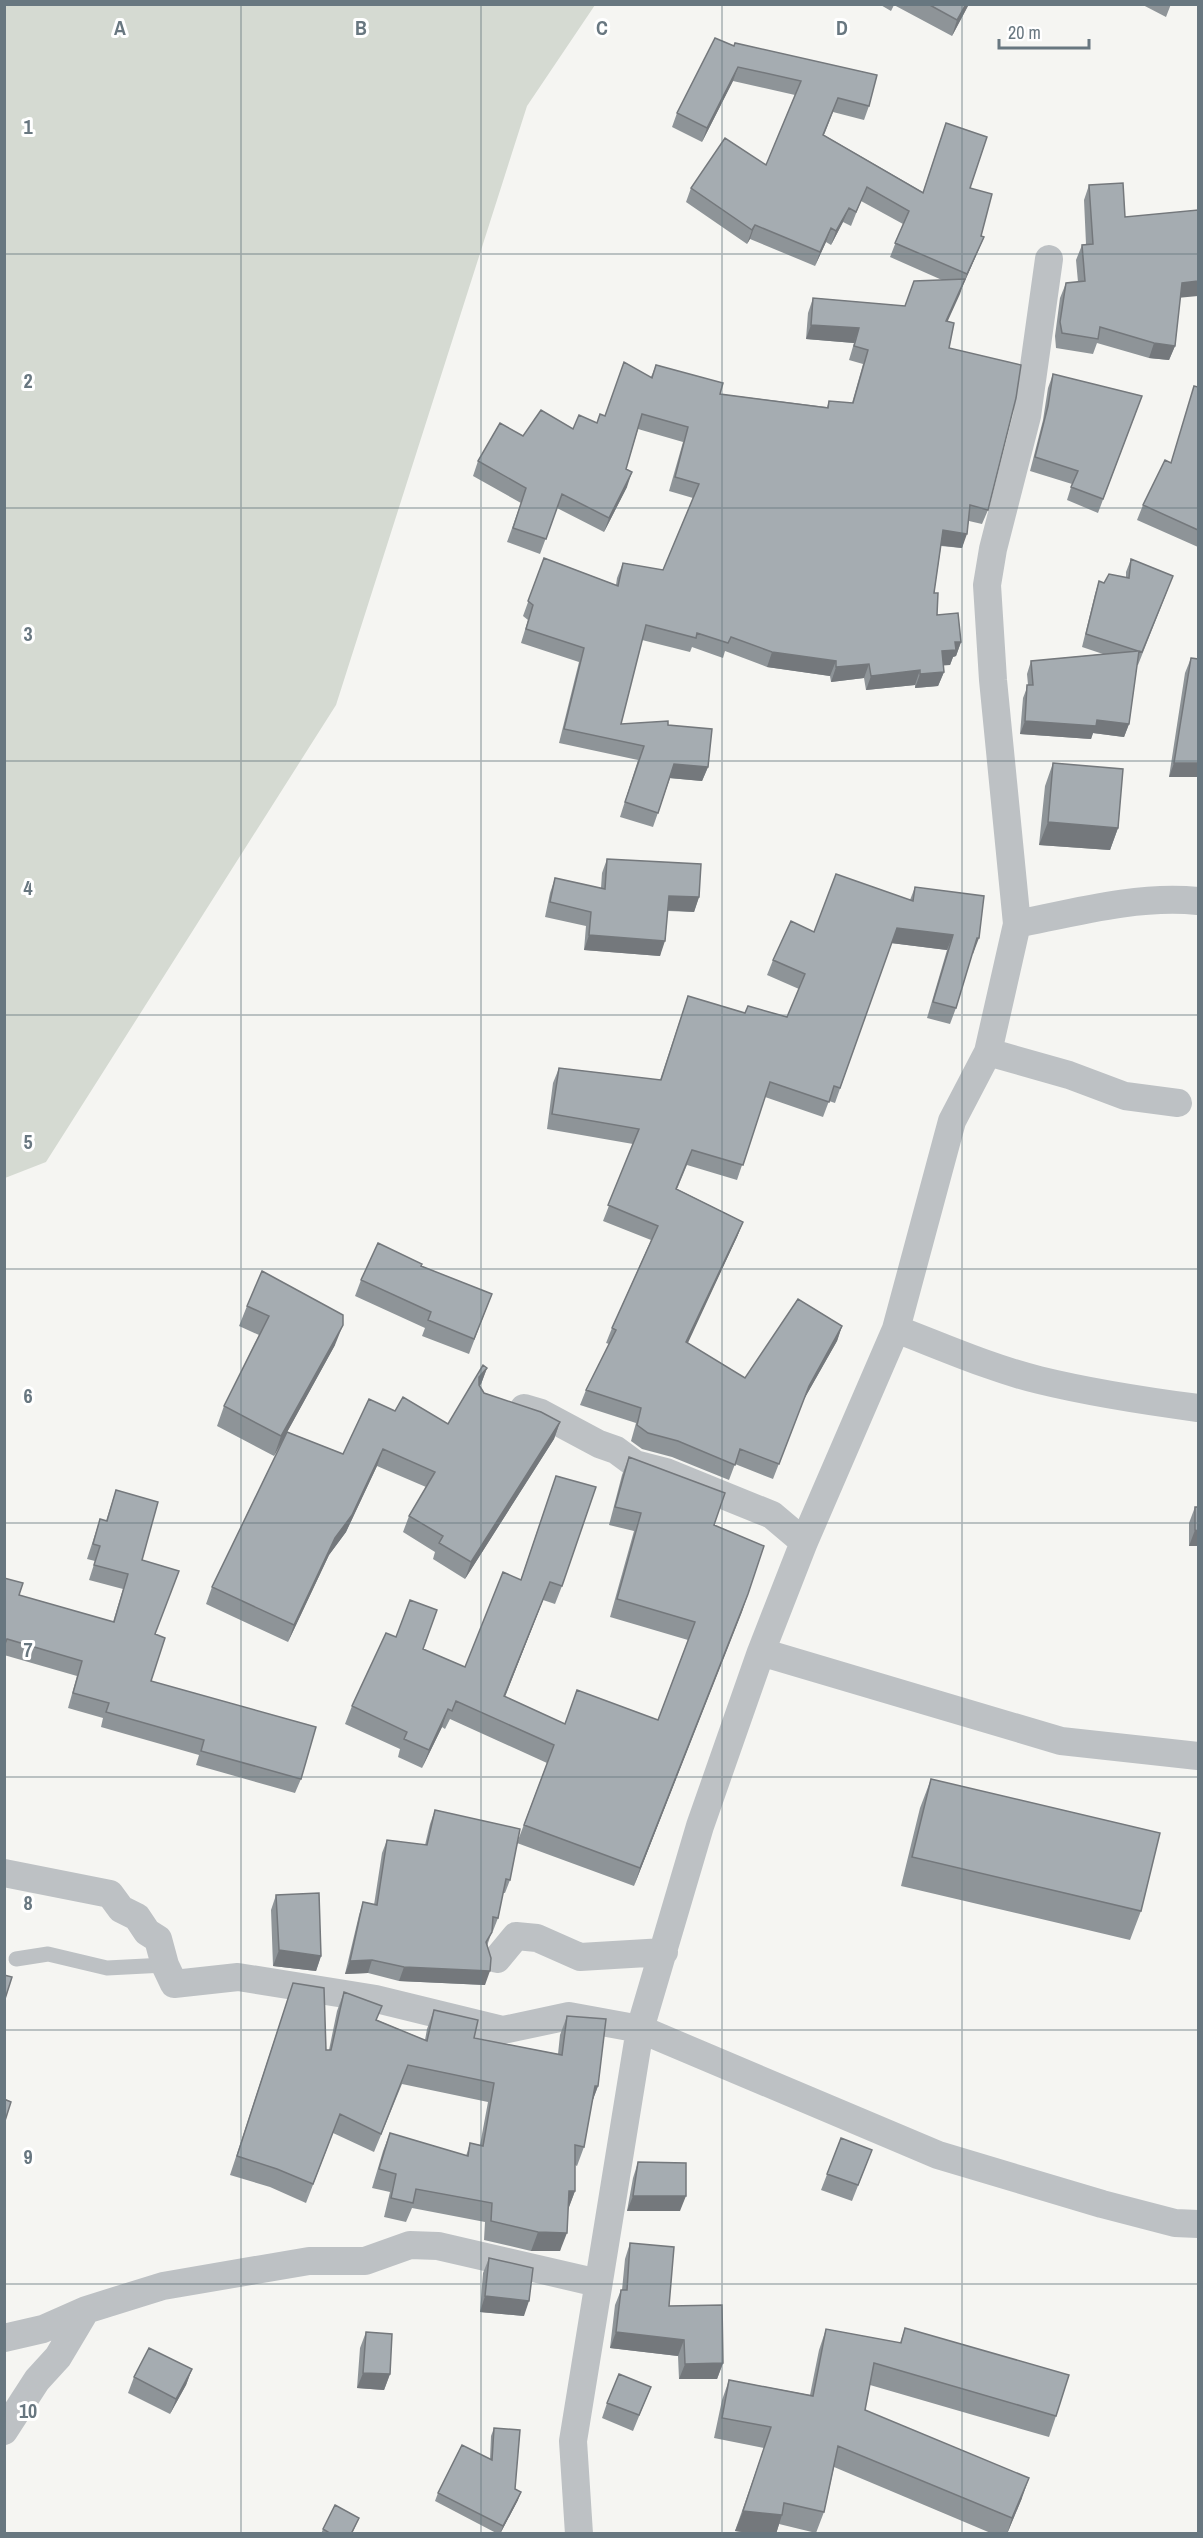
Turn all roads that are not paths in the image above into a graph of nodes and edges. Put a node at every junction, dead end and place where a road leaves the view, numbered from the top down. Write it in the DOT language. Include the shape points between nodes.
graph roads {
  1 [pos="1049,259"];
  2 [pos="1198,901"];
  3 [pos="1017,924"];
  4 [pos="988,1052"];
  5 [pos="1178,1103"];
  6 [pos="896,1329"];
  7 [pos="500,1401"];
  8 [pos="1198,1408"];
  9 [pos="804,1542"];
  10 [pos="761,1652"];
  11 [pos="1198,1756"];
  12 [pos="4,1873"];
  13 [pos="663,1952"];
  14 [pos="16,1959"];
  15 [pos="497,1959"];
  16 [pos="165,1965"];
  17 [pos="640,2029"];
  18 [pos="1198,2224"];
  19 [pos="598,2283"];
  20 [pos="86,2310"];
  21 [pos="4,2338"];
  22 [pos="4,2431"];
  23 [pos="579,2534"];
  1 -- 3 [label="street" via="1027,416 987,585"];
  2 -- 3 [label="street" via="1173,899 1114,906"];
  3 -- 4 [label="street"];
  4 -- 5 [label="street" via="1125,1096"];
  4 -- 6 [label="street" via="952,1121"];
  6 -- 8 [label="street" via="1038,1380"];
  6 -- 9 [label="street"];
  7 -- 9 [label="street" via="541,1413 616,1450 635,1464 666,1472 772,1515"];
  9 -- 10 [label="street"];
  10 -- 11 [label="street" via="1061,1741"];
  10 -- 13 [label="street" via="700,1826"];
  12 -- 16 [label="street" via="110,1894 121,1909 137,1917 147,1932 159,1939"];
  13 -- 15 [label="street" via="580,1957 537,1938 516,1936"];
  13 -- 17 [label="street"];
  14 -- 16 [label="lane" via="48,1954 107,1968"];
  16 -- 17 [label="street" via="174,1984 238,1977 376,1999 503,2030 569,2016"];
  17 -- 18 [label="street" via="938,2156 1101,2204 1175,2223"];
  17 -- 19 [label="street"];
  19 -- 20 [label="street" via="438,2246 410,2245 365,2261 309,2261 164,2286"];
  19 -- 23 [label="street" via="573,2441"];
  20 -- 21 [label="street" via="43,2330"];
  20 -- 22 [label="street"];
}
